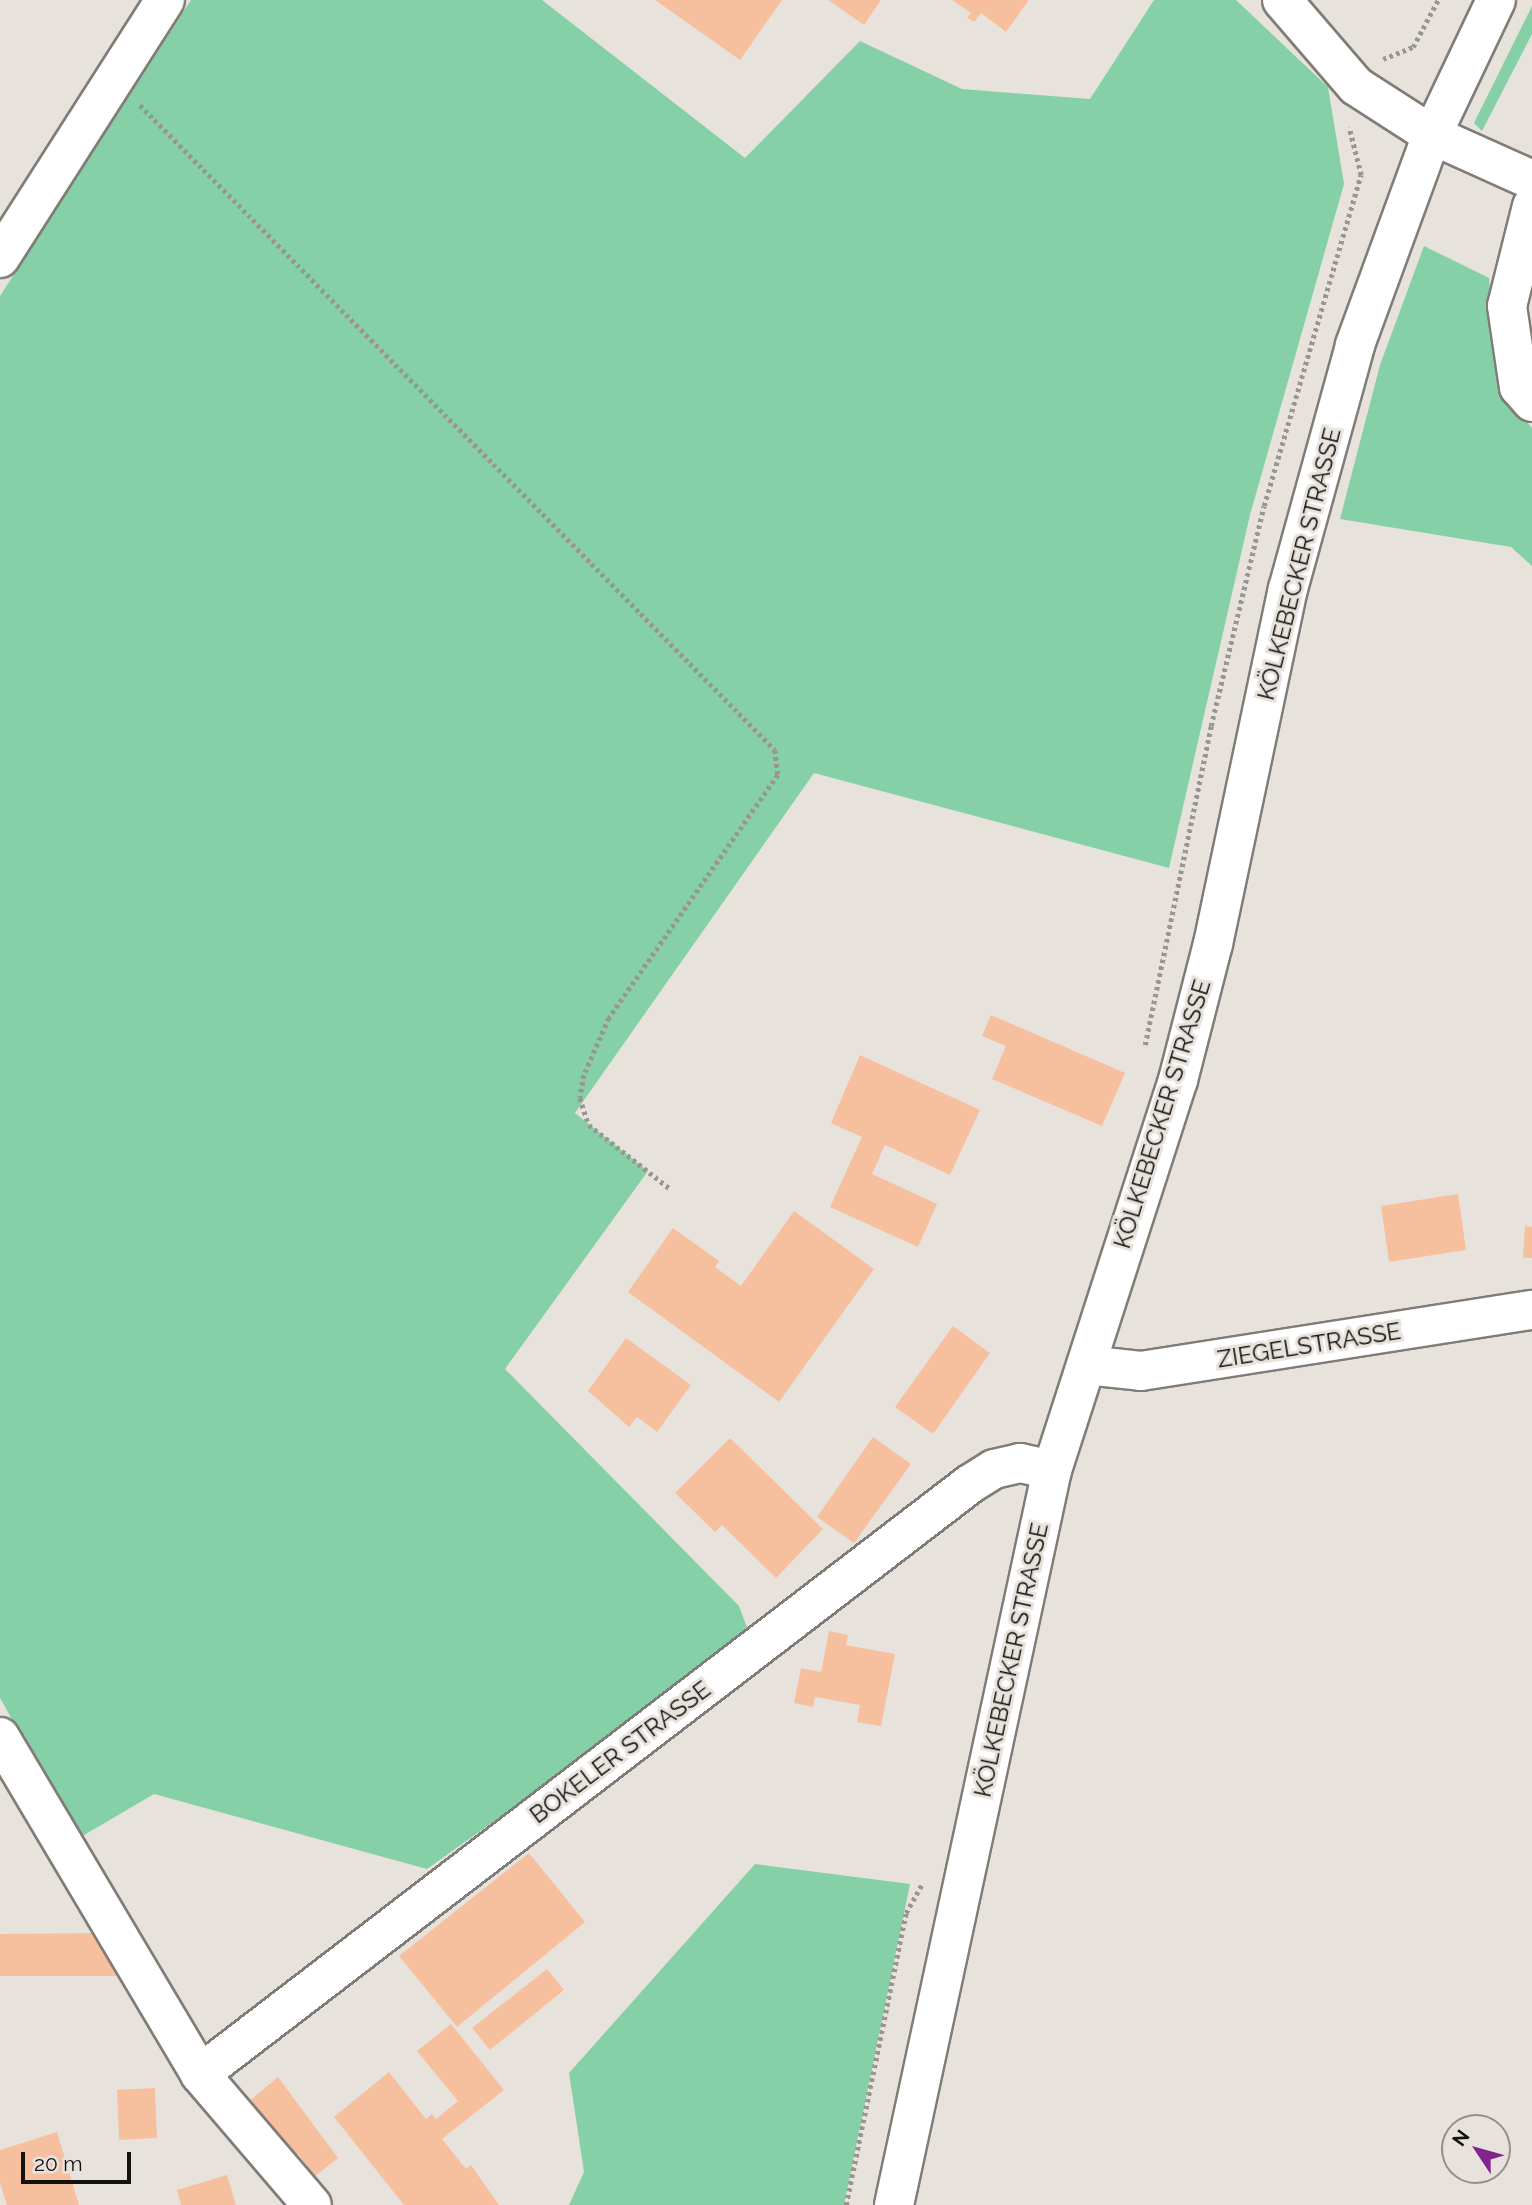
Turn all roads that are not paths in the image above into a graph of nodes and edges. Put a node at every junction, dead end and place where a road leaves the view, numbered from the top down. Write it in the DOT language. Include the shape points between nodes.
graph roads {
  1 [pos="165,0"];
  2 [pos="1282,0"];
  3 [pos="1496,0"];
  4 [pos="1432,135"];
  5 [pos="1532,180"];
  6 [pos="1532,206"];
  7 [pos="0,258"];
  8 [pos="1532,402"];
  9 [pos="1532,1310"];
  10 [pos="1086,1365"];
  11 [pos="1052,1470"];
  12 [pos="0,1737"];
  13 [pos="200,2074"];
  14 [pos="312,2205"];
  15 [pos="894,2205"];
  1 -- 7 [label="street"];
  2 -- 4 [label="street" via="1356,86"];
  3 -- 4 [label="street, KÖLKEBECKER STRASSE"];
  4 -- 5 [label="street"];
  4 -- 10 [label="street, KÖLKEBECKER STRASSE" via="1355,345 1288,589 1213,944 1178,1080"];
  6 -- 8 [label="street" via="1507,306 1519,387"];
  9 -- 10 [label="street, ZIEGELSTRASSE" via="1141,1371"];
  10 -- 11 [label="street, KÖLKEBECKER STRASSE"];
  11 -- 13 [label="street, BOKELER STRASSE" via="1020,1463 994,1469 970,1484"];
  11 -- 15 [label="street, KÖLKEBECKER STRASSE"];
  12 -- 13 [label="street"];
  13 -- 14 [label="street"];
}
